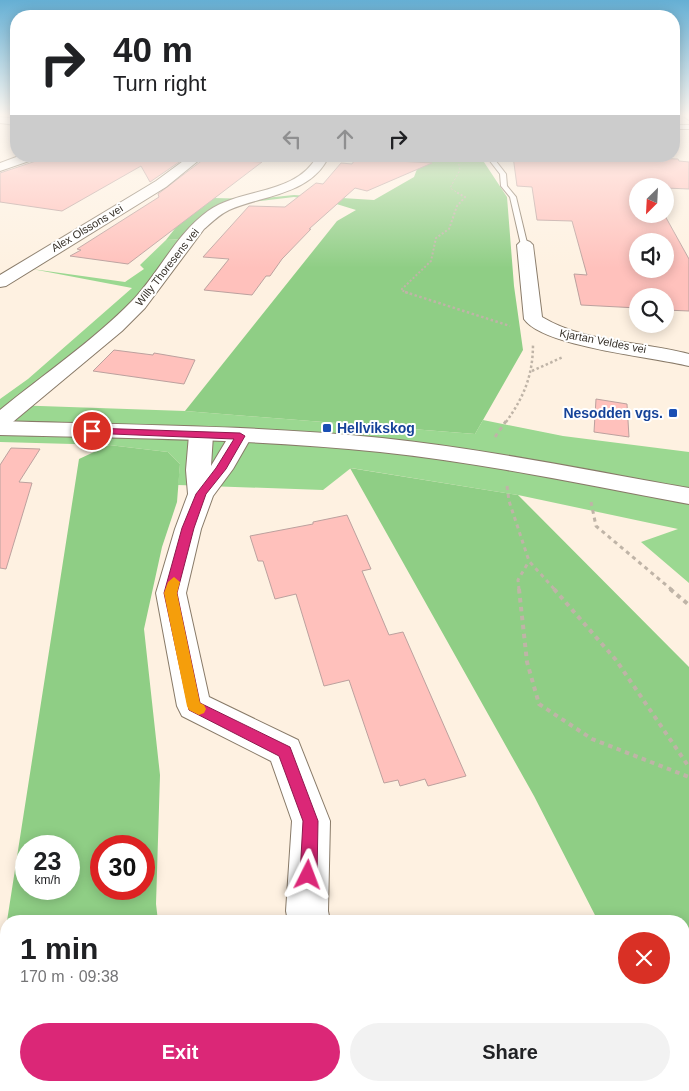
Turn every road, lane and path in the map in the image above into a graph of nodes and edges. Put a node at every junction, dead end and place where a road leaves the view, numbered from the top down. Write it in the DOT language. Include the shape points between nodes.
graph roads {
  1 [pos="184,167"];
  2 [pos="318,167"];
  3 [pos="459,167"];
  4 [pos="497,167"];
  5 [pos="525,245"];
  6 [pos="0,282"];
  7 [pos="535,328"];
  8 [pos="689,360"];
  9 [pos="0,421"];
  10 [pos="0,428"];
  11 [pos="201,435"];
  12 [pos="240,436"];
  13 [pos="490,444"];
  14 [pos="579,476"];
  15 [pos="506,480"];
  16 [pos="201,494"];
  17 [pos="689,496"];
  18 [pos="529,561"];
  19 [pos="689,605"];
  20 [pos="689,767"];
  21 [pos="689,777"];
  22 [pos="307,915"];
  1 -- 6 [label="street, Alex Olssons vei"];
  2 -- 9 [label="street, Willy Thoresens vei" via="301,180 229,204 210,215 139,304"];
  3 -- 7 [label="path" via="450,188 464,197 448,229 436,238 431,261 401,290 437,304"];
  4 -- 5 [label="lane" via="504,186 514,197"];
  5 -- 7 [label="street"];
  7 -- 8 [label="street, Kjartan Veldes vei"];
  7 -- 13 [label="path" via="534,362 524,397"];
  10 -- 11 [label="street"];
  11 -- 12 [label="street"];
  11 -- 16 [label="street" via="198,470"];
  12 -- 14 [label="street" via="381,445"];
  12 -- 16 [label="street" via="221,469"];
  14 -- 17 [label="street"];
  14 -- 19 [label="path" via="590,499 596,526"];
  15 -- 18 [label="path" via="509,501"];
  16 -- 22 [label="street" via="170,593 194,706 285,751 310,821"];
  18 -- 20 [label="path" via="616,660"];
  18 -- 21 [label="path" via="518,580 528,662 539,704 592,739"];
}
